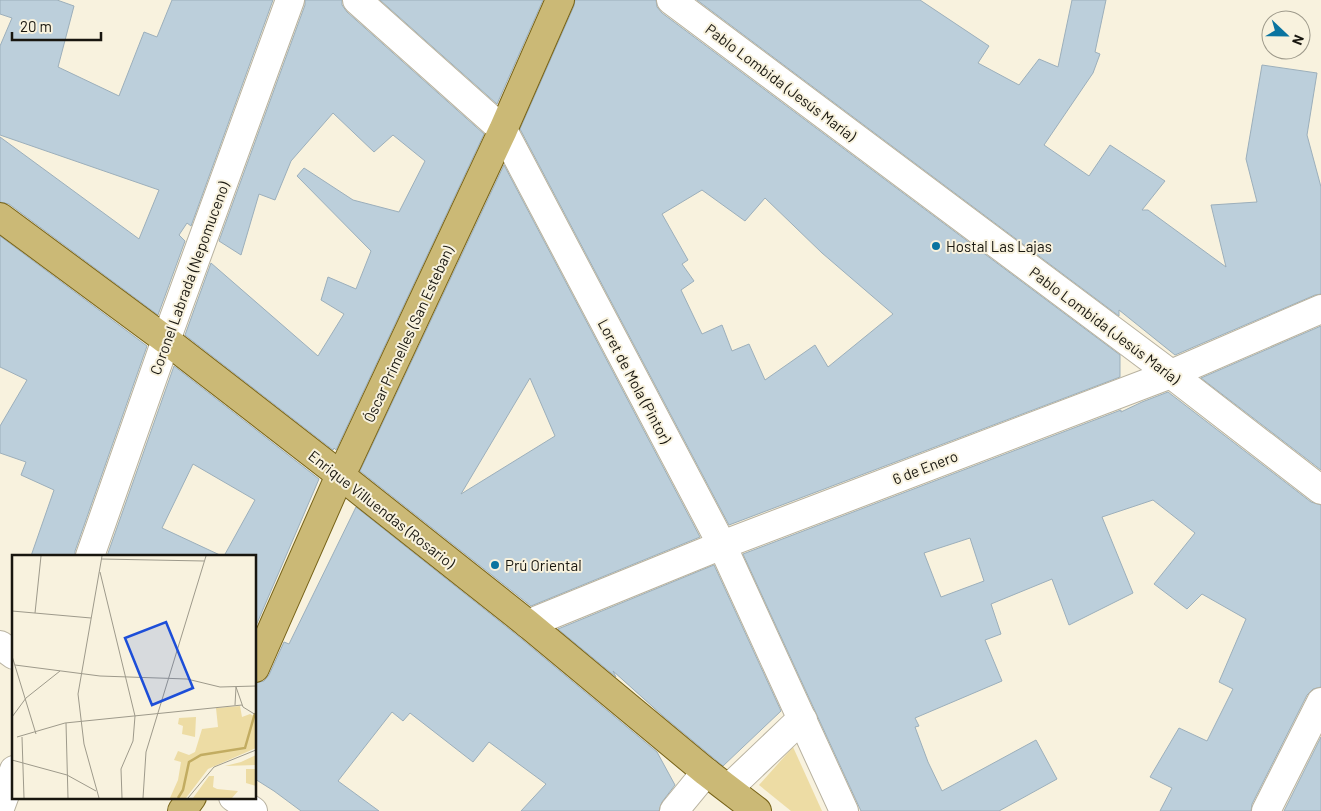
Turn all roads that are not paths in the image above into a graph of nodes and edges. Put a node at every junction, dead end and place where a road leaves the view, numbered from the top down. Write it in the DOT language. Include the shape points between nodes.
graph roads {
  1 [pos="290,0"];
  2 [pos="358,0"];
  3 [pos="560,0"];
  4 [pos="670,0"];
  5 [pos="503,130"];
  6 [pos="0,217"];
  7 [pos="1321,309"];
  8 [pos="166,340"];
  9 [pos="1171,374"];
  10 [pos="340,475"];
  11 [pos="1321,490"];
  12 [pos="722,545"];
  13 [pos="90,555"];
  14 [pos="528,624"];
  15 [pos="0,646"];
  16 [pos="12,654"];
  17 [pos="256,666"];
  18 [pos="1321,702"];
  19 [pos="803,720"];
  20 [pos="706,772"];
  21 [pos="12,775"];
  22 [pos="729,788"];
  23 [pos="191,798"];
  24 [pos="234,798"];
  25 [pos="0,808"];
  26 [pos="182,811"];
  27 [pos="253,811"];
  28 [pos="674,811"];
  29 [pos="757,811"];
  30 [pos="844,811"];
  31 [pos="1266,811"];
  1 -- 8 [label="street, Coronel Labrada (Nepomuceno)"];
  2 -- 5 [label="street, Loret de Mola (Pintor)"];
  3 -- 5 [label="main road, Óscar Primelles (San Esteban)"];
  4 -- 9 [label="street, Pablo Lombida (Jesús María)"];
  5 -- 10 [label="main road, Óscar Primelles (San Esteban)"];
  5 -- 12 [label="street, Loret de Mola (Pintor)"];
  6 -- 8 [label="main road, Enrique Villuendas (Rosario)"];
  7 -- 9 [label="street, 6 de Enero"];
  8 -- 10 [label="main road, Enrique Villuendas (Rosario)"];
  8 -- 13 [label="street, Coronel Labrada (Nepomuceno)"];
  9 -- 11 [label="street, Pablo Lombida (Jesús María)"];
  9 -- 12 [label="street, 6 de Enero"];
  10 -- 14 [label="main road, Enrique Villuendas (Rosario)"];
  10 -- 17 [label="main road, Óscar Primelles (San Esteban)"];
  12 -- 14 [label="street, 6 de Enero"];
  12 -- 19 [label="street, Loret de Mola (Pintor)"];
  14 -- 20 [label="main road, Enrique Villuendas (Rosario)"];
  15 -- 16 [label="street"];
  18 -- 31 [label="street"];
  19 -- 22 [label="street"];
  19 -- 30 [label="street, Loret de Mola (Pintor)"];
  20 -- 22 [label="main road, Enrique Villuendas (Rosario)"];
  20 -- 28 [label="street"];
  21 -- 25 [label="street"];
  22 -- 29 [label="main road, Enrique Villuendas (Rosario)"];
  23 -- 26 [label="main road"];
  24 -- 27 [label="street"];
}
